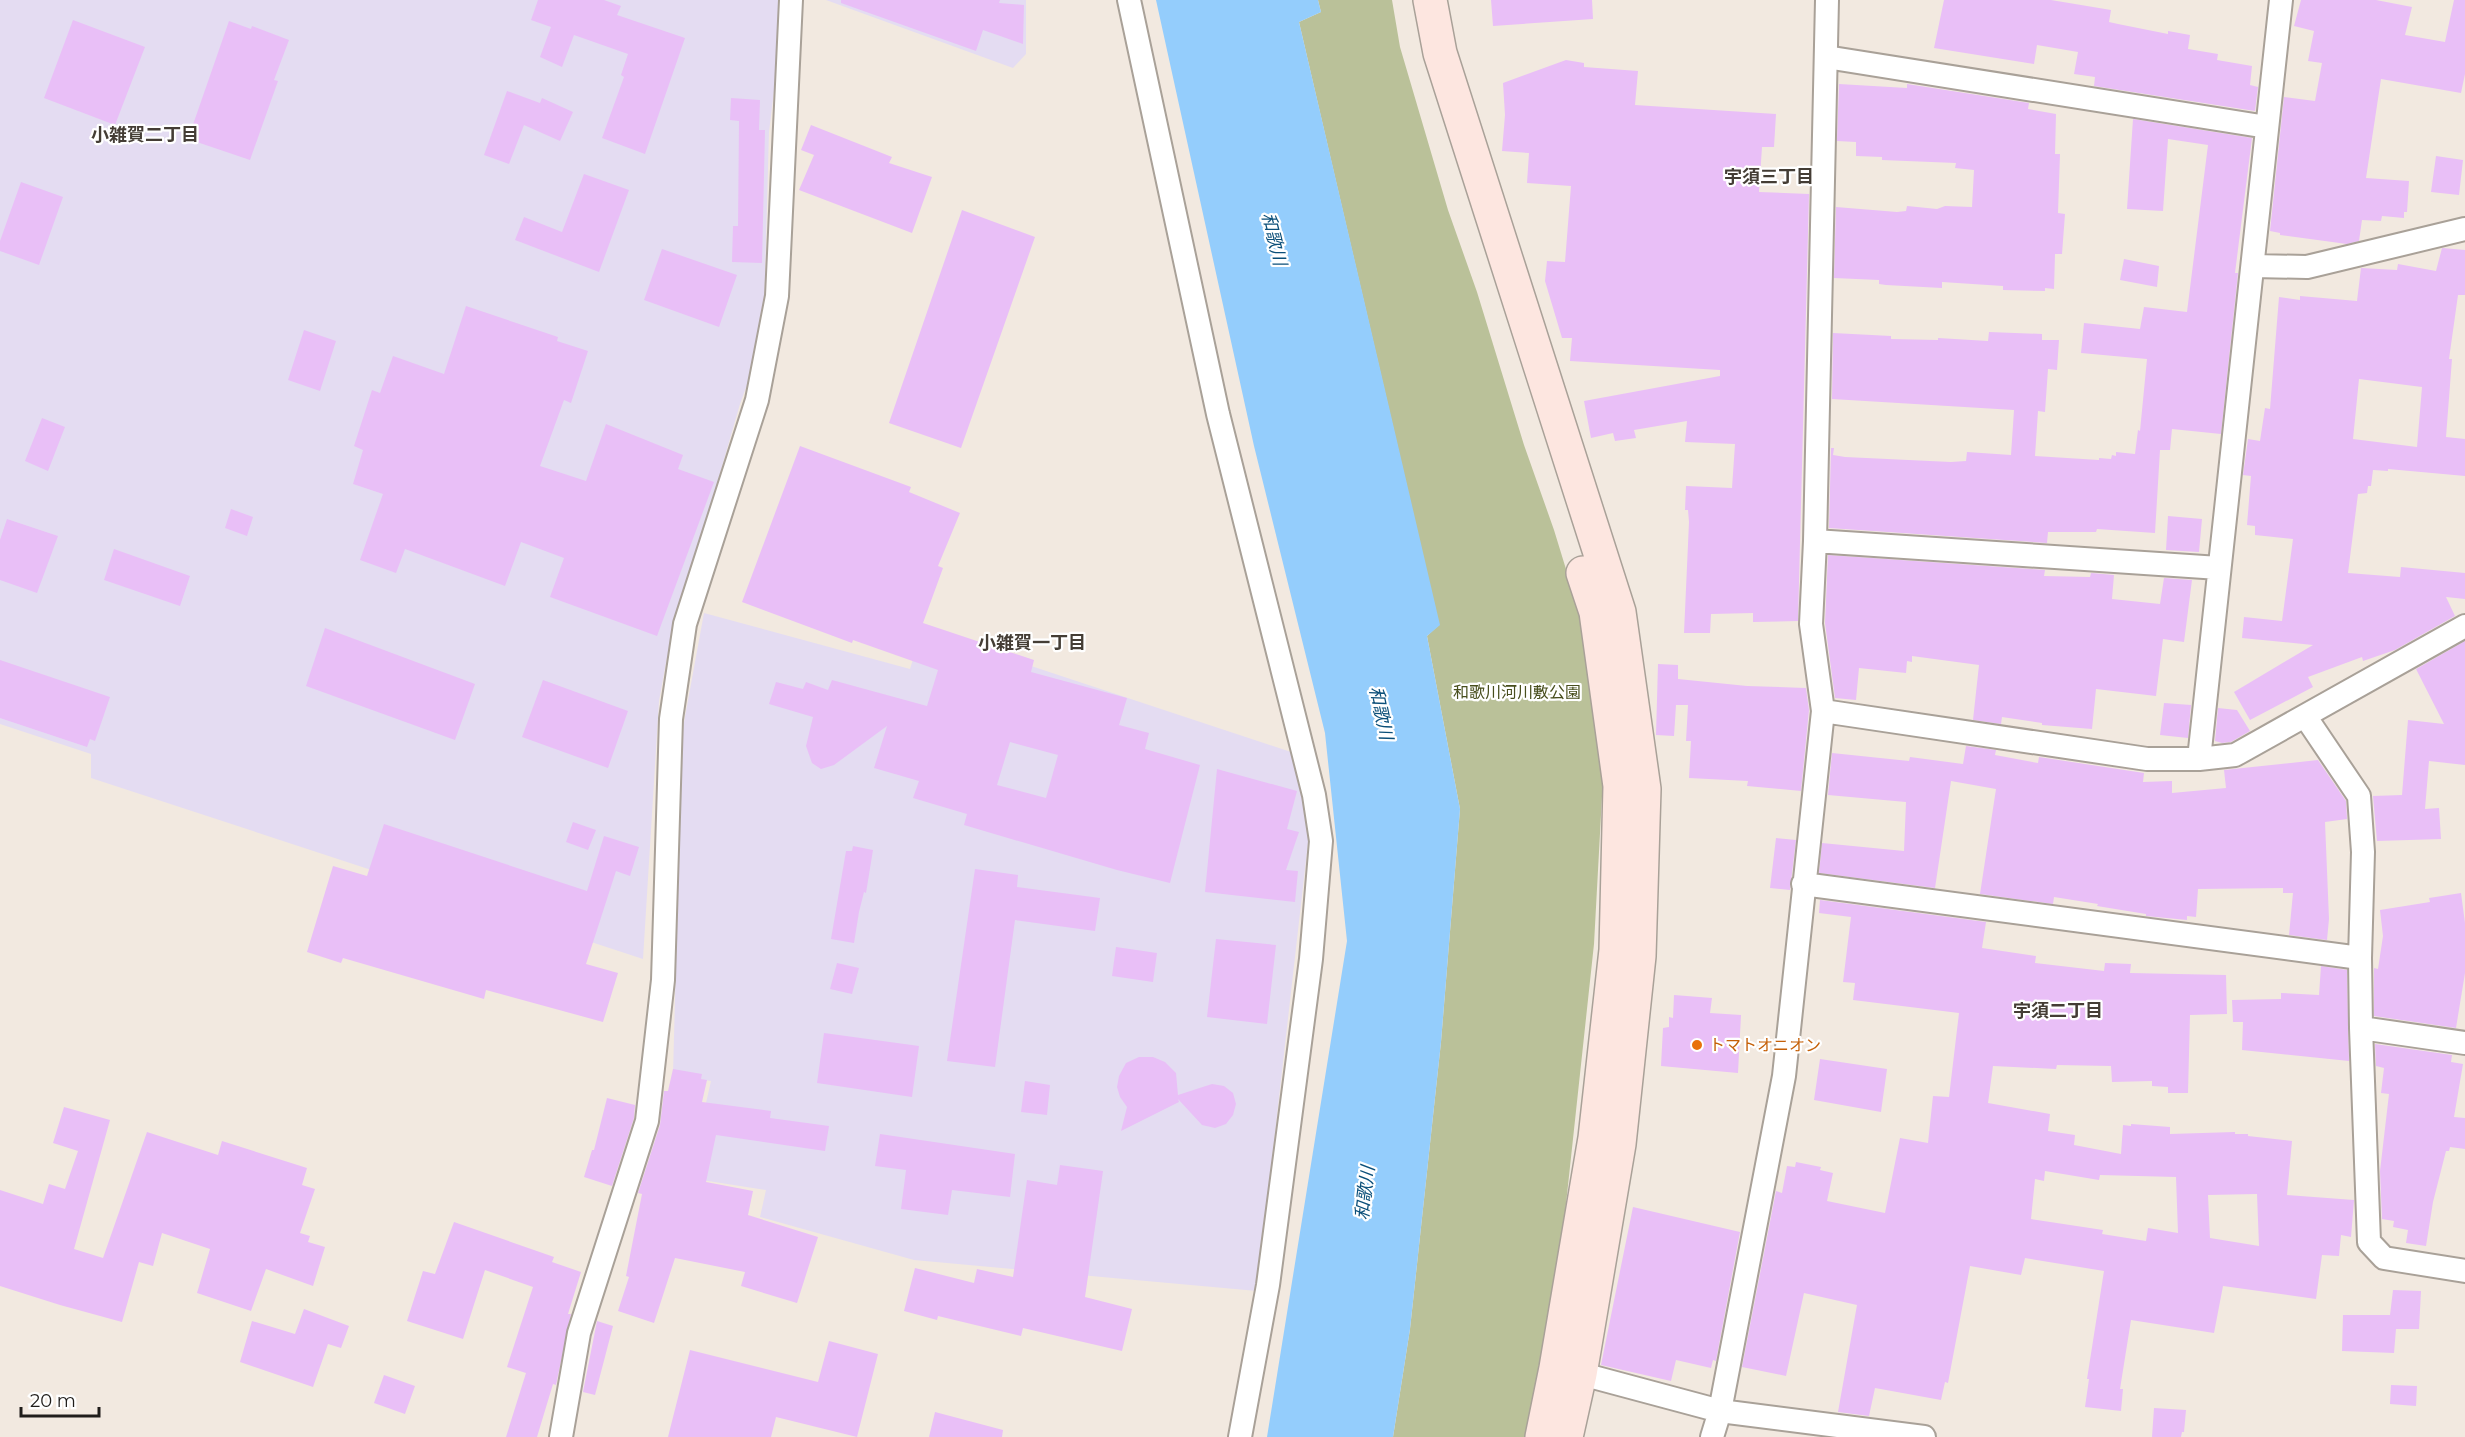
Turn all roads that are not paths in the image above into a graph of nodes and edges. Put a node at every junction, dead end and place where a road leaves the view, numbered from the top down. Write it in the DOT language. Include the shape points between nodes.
graph roads {
  1 [pos="791,0"];
  2 [pos="1129,0"];
  3 [pos="1408,0"];
  4 [pos="1430,0"];
  5 [pos="1827,0"];
  6 [pos="2281,0"];
  7 [pos="1826,57"];
  8 [pos="2267,127"];
  9 [pos="2465,230"];
  10 [pos="2253,266"];
  11 [pos="1815,541"];
  12 [pos="2219,568"];
  13 [pos="2465,626"];
  14 [pos="1822,711"];
  15 [pos="2305,716"];
  16 [pos="2199,759"];
  17 [pos="1803,884"];
  18 [pos="2360,958"];
  19 [pos="2361,1028"];
  20 [pos="2465,1043"];
  21 [pos="2465,1270"];
  22 [pos="1568,1371"];
  23 [pos="1720,1411"];
  24 [pos="561,1437"];
  25 [pos="1240,1437"];
  26 [pos="1542,1437"];
  27 [pos="1566,1437"];
  28 [pos="1712,1437"];
  29 [pos="1924,1437"];
  1 -- 24 [label="street" via="777,296 758,400 685,624 671,719 663,980 647,1121 579,1333"];
  2 -- 25 [label="street" via="1218,414 1314,795 1321,841 1311,959 1269,1274"];
  3 -- 22 [label="street" via="1418,52 1596,612 1620,786 1615,962"];
  4 -- 22 [label="street" via="1440,53 1619,612 1644,789 1639,956 1619,1144"];
  5 -- 7 [label="street"];
  6 -- 8 [label="street"];
  7 -- 8 [label="street"];
  7 -- 11 [label="street"];
  8 -- 10 [label="street"];
  9 -- 10 [label="street" via="2307,267"];
  10 -- 12 [label="street"];
  11 -- 12 [label="street"];
  11 -- 14 [label="street" via="1811,624"];
  12 -- 16 [label="street"];
  13 -- 15 [label="street"];
  14 -- 16 [label="street" via="2147,759"];
  14 -- 17 [label="street"];
  15 -- 16 [label="street" via="2235,755"];
  15 -- 18 [label="street" via="2359,796 2363,852"];
  17 -- 18 [label="street"];
  17 -- 23 [label="street" via="1784,1076"];
  18 -- 19 [label="street"];
  19 -- 20 [label="street"];
  19 -- 21 [label="street" via="2369,1242 2384,1258"];
  22 -- 23 [label="street"];
  22 -- 26 [label="street"];
  22 -- 27 [label="street"];
  23 -- 28 [label="street"];
  23 -- 29 [label="street"];
}
